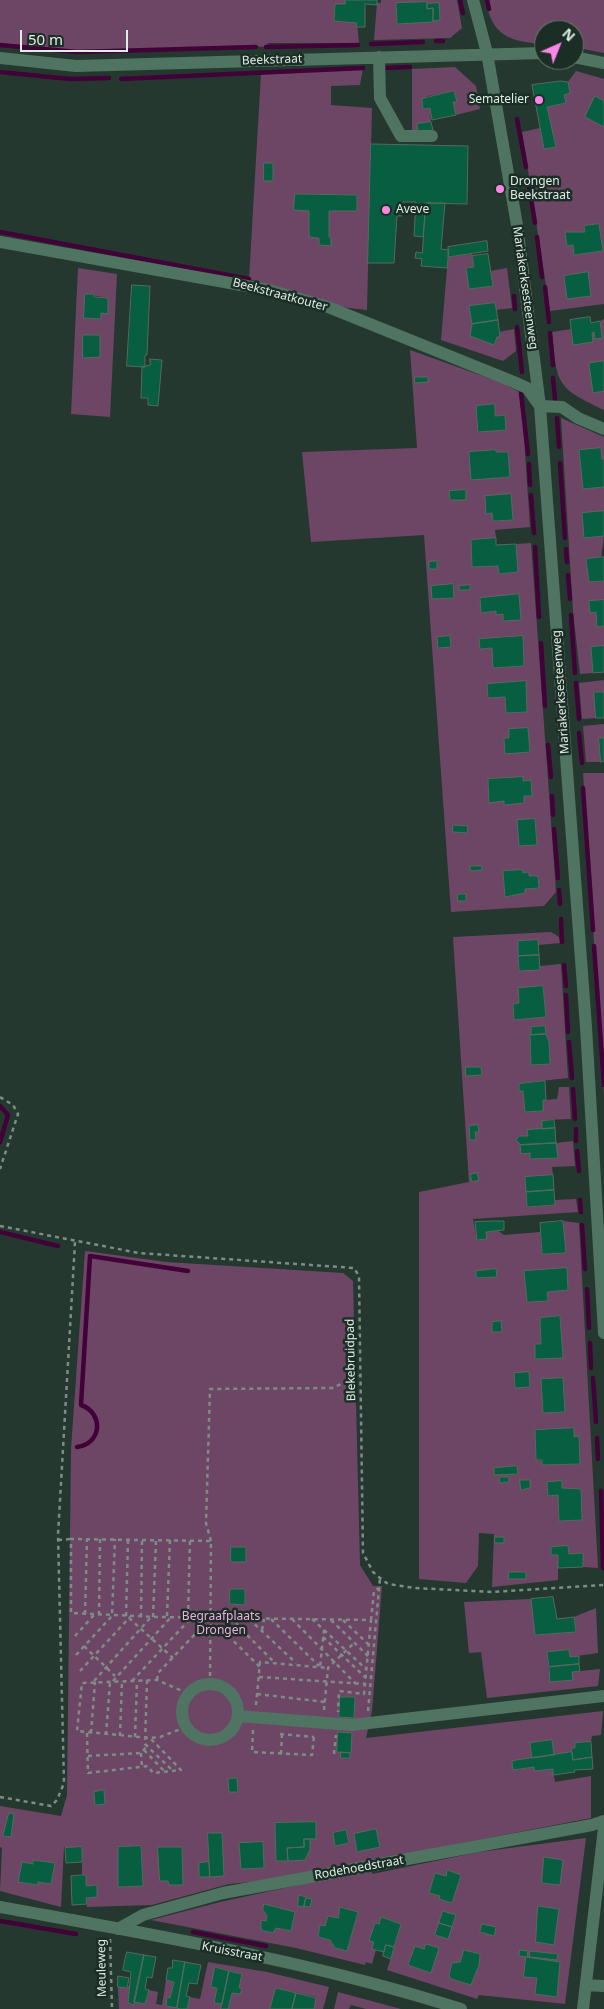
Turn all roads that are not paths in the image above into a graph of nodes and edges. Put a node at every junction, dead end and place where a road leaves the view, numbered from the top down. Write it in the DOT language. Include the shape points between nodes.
graph roads {
  1 [pos="473,0"];
  2 [pos="534,52"];
  3 [pos="487,53"];
  4 [pos="379,57"];
  5 [pos="0,58"];
  6 [pos="584,59"];
  7 [pos="604,63"];
  8 [pos="432,136"];
  9 [pos="0,242"];
  10 [pos="540,406"];
  11 [pos="604,429"];
  12 [pos="604,1333"];
  13 [pos="604,1696"];
  14 [pos="238,1716"];
  15 [pos="604,1821"];
  16 [pos="604,1828"];
  17 [pos="0,1907"];
  18 [pos="114,1928"];
  19 [pos="586,1985"];
  20 [pos="604,1986"];
  21 [pos="460,2009"];
  22 [pos="583,2009"];
  1 -- 3 [label="street, Mariakerksesteenweg"];
  2 -- 3 [label="street, Beekstraat"];
  3 -- 4 [label="street, Beekstraat"];
  3 -- 10 [label="street, Mariakerksesteenweg" via="522,263"];
  4 -- 5 [label="street, Beekstraat" via="76,66"];
  4 -- 8 [label="street" via="380,98 401,136"];
  6 -- 7 [label="street"];
  9 -- 10 [label="street, Beekstraatkouter" via="240,284 328,307 527,388"];
  10 -- 11 [label="street" via="562,407"];
  10 -- 12 [label="street, Mariakerksesteenweg" via="586,1028"];
  13 -- 14 [label="street" via="367,1724"];
  14 -- 14 [label="street" via="234,1698 220,1686 210,1684 202,1685 189,1694 182,1710 186,1727 201,1739 211,1740 229,1733"];
  15 -- 18 [label="street, Rodehoedstraat" via="223,1893 143,1916"];
  16 -- 19 [label="street"];
  17 -- 18 [label="street, Kruisstraat"];
  18 -- 21 [label="street, Kruisstraat" via="291,1963 395,1988"];
  19 -- 20 [label="street"];
  19 -- 22 [label="street"];
}
